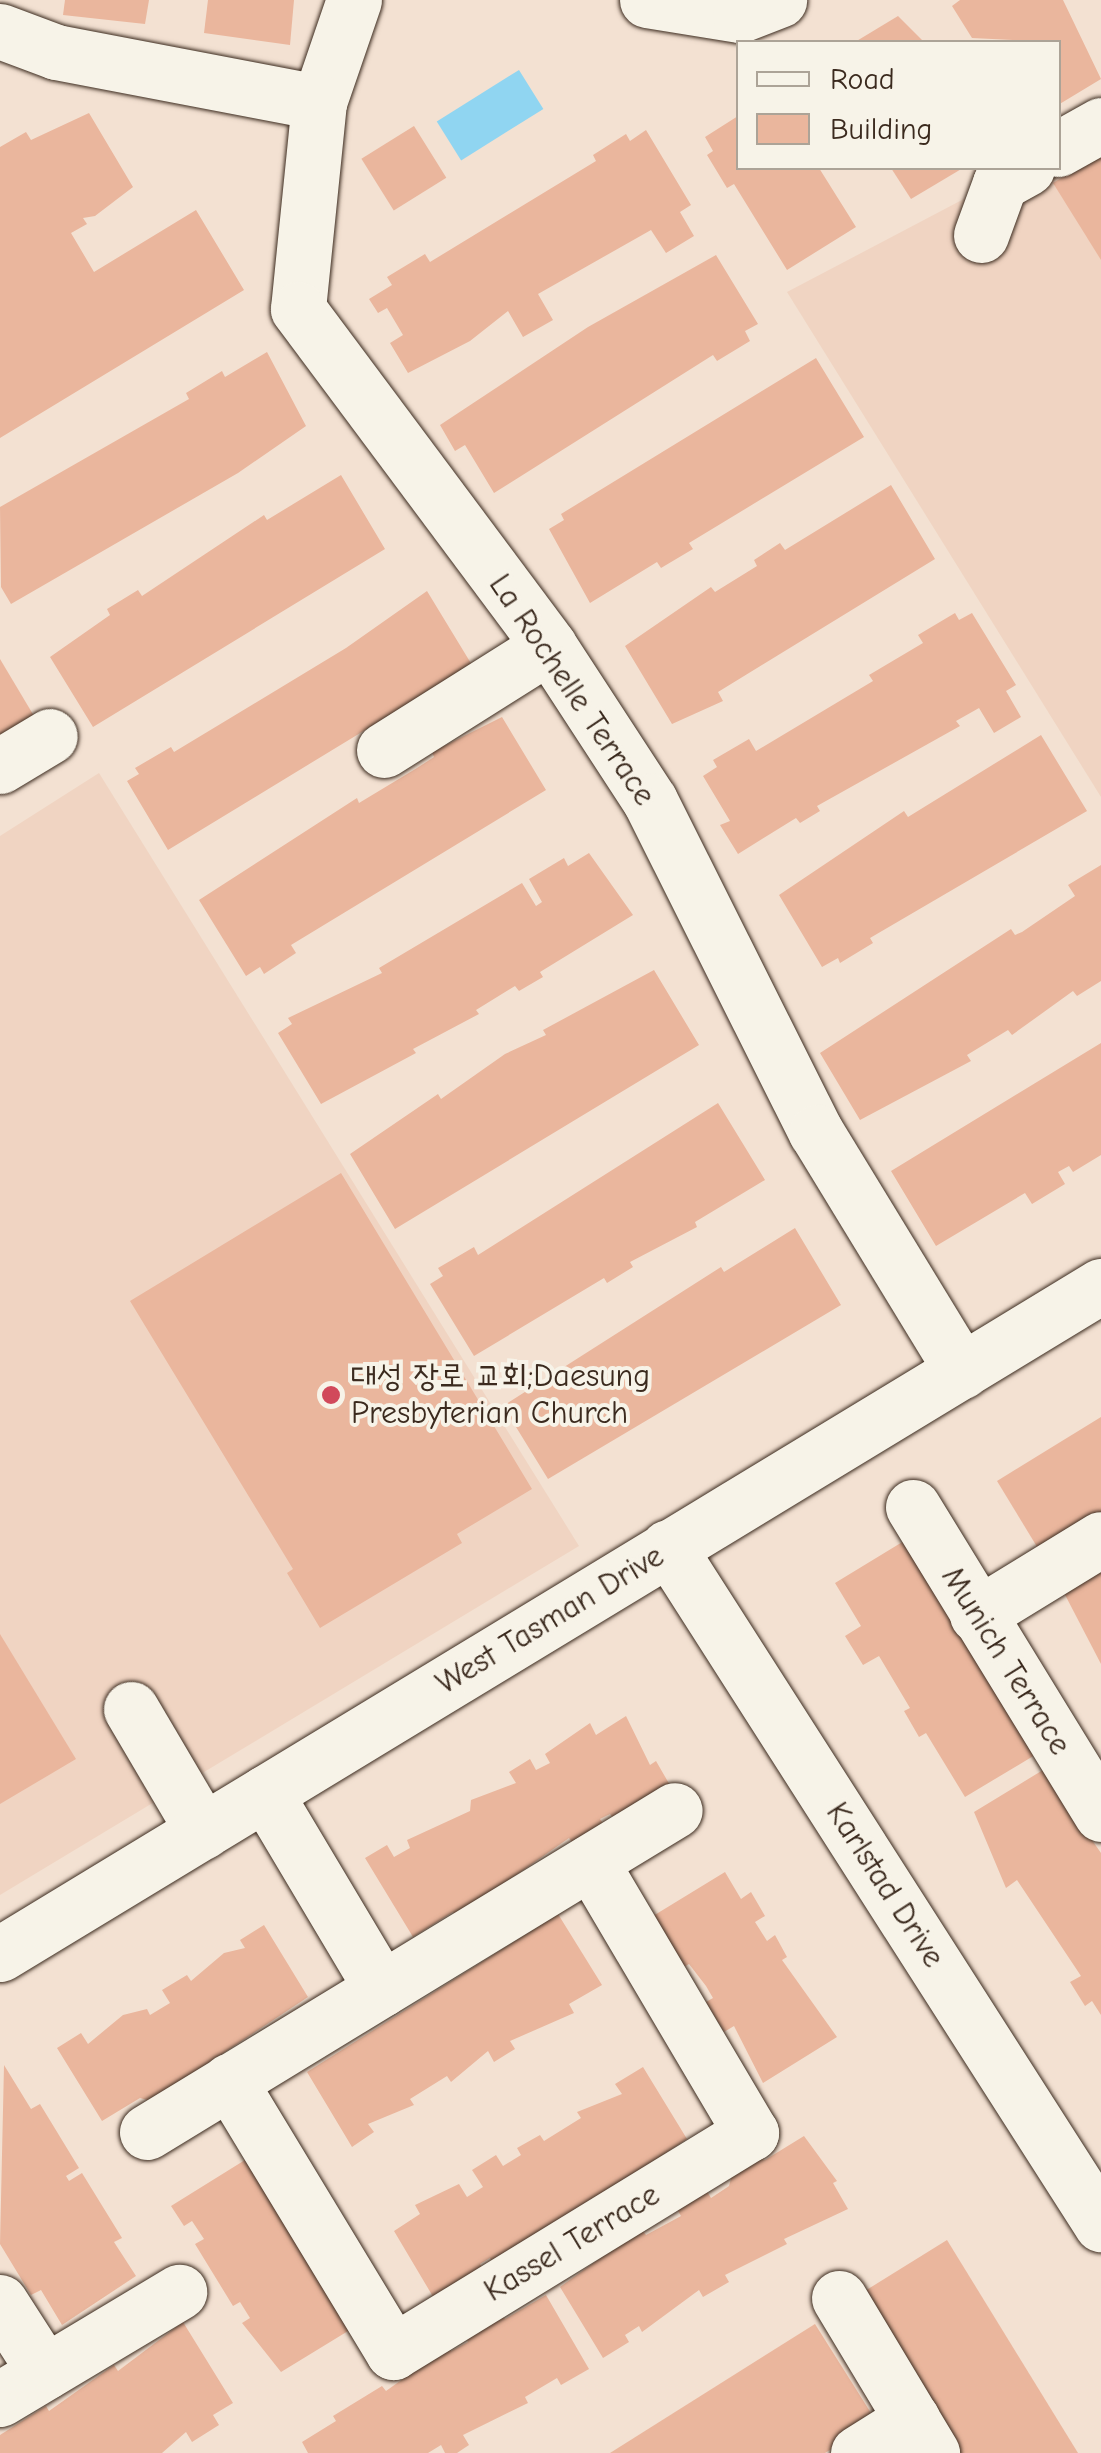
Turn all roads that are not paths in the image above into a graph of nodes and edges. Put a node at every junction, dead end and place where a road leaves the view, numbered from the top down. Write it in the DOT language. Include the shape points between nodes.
graph roads {
  1 [pos="354,0"];
  2 [pos="647,0"];
  3 [pos="779,0"];
  4 [pos="0,31"];
  5 [pos="318,102"];
  6 [pos="1101,125"];
  7 [pos="1061,147"];
  8 [pos="1023,170"];
  9 [pos="981,235"];
  10 [pos="548,646"];
  11 [pos="50,736"];
  12 [pos="384,750"];
  13 [pos="0,766"];
  14 [pos="1101,1286"];
  15 [pos="962,1371"];
  16 [pos="913,1507"];
  17 [pos="1101,1539"];
  18 [pos="668,1547"];
  19 [pos="976,1614"];
  20 [pos="130,1709"];
  21 [pos="265,1793"];
  22 [pos="676,1810"];
  23 [pos="1101,1814"];
  24 [pos="203,1831"];
  25 [pos="591,1862"];
  26 [pos="0,1954"];
  27 [pos="382,1989"];
  28 [pos="230,2082"];
  29 [pos="148,2132"];
  30 [pos="1101,2224"];
  31 [pos="180,2292"];
  32 [pos="839,2298"];
  33 [pos="0,2302"];
  34 [pos="22,2386"];
  35 [pos="922,2436"];
  36 [pos="858,2453"];
  1 -- 5 [label="street, La Rochelle Terrace"];
  2 -- 3 [label="street" via="740,15"];
  4 -- 5 [label="street" via="56,52"];
  5 -- 10 [label="street, La Rochelle Terrace" via="298,309"];
  6 -- 7 [label="street"];
  8 -- 9 [label="street" via="1000,183"];
  10 -- 12 [label="street"];
  10 -- 15 [label="street, La Rochelle Terrace" via="650,802 816,1132"];
  11 -- 13 [label="street"];
  14 -- 15 [label="street, West Tasman Drive"];
  15 -- 18 [label="street, West Tasman Drive"];
  16 -- 19 [label="street, Munich Terrace"];
  17 -- 19 [label="street"];
  18 -- 21 [label="street, West Tasman Drive"];
  18 -- 30 [label="street, Karlstad Drive"];
  19 -- 23 [label="street, Munich Terrace"];
  20 -- 24 [label="street"];
  21 -- 24 [label="street, West Tasman Drive"];
  21 -- 27 [label="street"];
  22 -- 25 [label="street"];
  24 -- 26 [label="street, West Tasman Drive"];
  25 -- 27 [label="street"];
  25 -- 28 [label="street, Kassel Terrace" via="752,2134 394,2352"];
  27 -- 28 [label="street"];
  28 -- 29 [label="street"];
  31 -- 34 [label="street"];
  32 -- 35 [label="street"];
  33 -- 34 [label="street"];
  35 -- 36 [label="street"];
}
